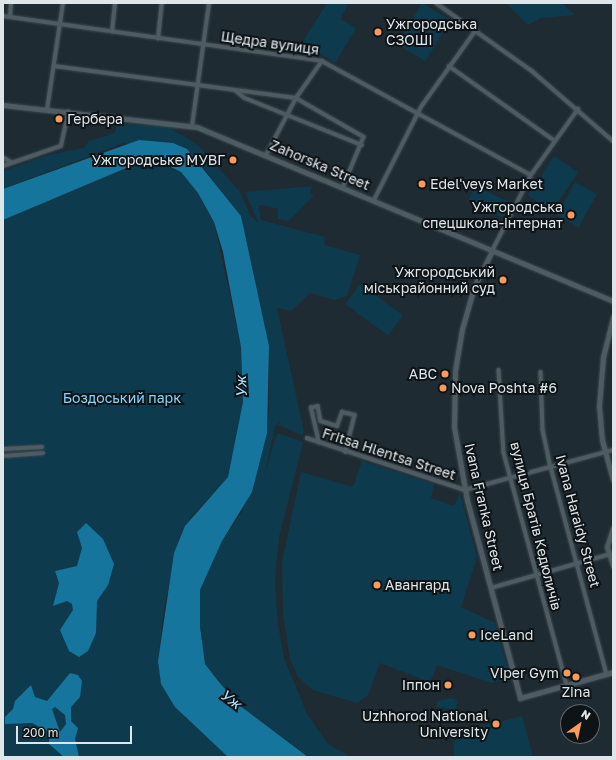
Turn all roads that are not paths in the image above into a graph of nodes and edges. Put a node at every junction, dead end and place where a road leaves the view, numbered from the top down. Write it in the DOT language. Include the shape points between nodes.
graph roads {
  1 [pos="11,3"];
  2 [pos="63,3"];
  3 [pos="115,3"];
  4 [pos="162,3"];
  5 [pos="209,3"];
  6 [pos="436,3"];
  7 [pos="3,16"];
  8 [pos="10,17"];
  9 [pos="61,25"];
  10 [pos="476,30"];
  11 [pos="112,32"];
  12 [pos="158,39"];
  13 [pos="203,45"];
  14 [pos="322,61"];
  15 [pos="54,66"];
  16 [pos="449,66"];
  17 [pos="198,84"];
  18 [pos="235,90"];
  19 [pos="296,98"];
  20 [pos="3,105"];
  21 [pos="578,109"];
  22 [pos="47,110"];
  23 [pos="68,112"];
  24 [pos="417,113"];
  25 [pos="287,115"];
  26 [pos="192,126"];
  27 [pos="554,140"];
  28 [pos="613,141"];
  29 [pos="362,145"];
  30 [pos="266,155"];
  31 [pos="3,156"];
  32 [pos="11,162"];
  33 [pos="3,166"];
  34 [pos="531,174"];
  35 [pos="343,188"];
  36 [pos="374,200"];
  37 [pos="492,251"];
  38 [pos="613,301"];
  39 [pos="613,317"];
  40 [pos="499,370"];
  41 [pos="541,372"];
  42 [pos="307,438"];
  43 [pos="319,443"];
  44 [pos="42,447"];
  45 [pos="3,449"];
  46 [pos="613,450"];
  47 [pos="346,452"];
  48 [pos="605,452"];
  49 [pos="42,453"];
  50 [pos="3,456"];
  51 [pos="551,467"];
  52 [pos="511,479"];
  53 [pos="613,480"];
  54 [pos="465,490"];
  55 [pos="613,528"];
  56 [pos="607,555"];
  57 [pos="578,564"];
  58 [pos="613,566"];
  59 [pos="536,576"];
  60 [pos="491,588"];
  61 [pos="613,672"];
  62 [pos="607,674"];
  63 [pos="566,685"];
  1 -- 8 [label="street"];
  2 -- 9 [label="street"];
  3 -- 11 [label="street"];
  4 -- 12 [label="street"];
  5 -- 13 [label="street"];
  6 -- 10 [label="street"];
  7 -- 8 [label="street, Щедра вулиця"];
  8 -- 9 [label="street, Щедра вулиця"];
  9 -- 11 [label="street, Щедра вулиця"];
  9 -- 15 [label="street"];
  10 -- 16 [label="street"];
  10 -- 21 [label="street"];
  11 -- 12 [label="street, Щедра вулиця"];
  12 -- 13 [label="street, Щедра вулиця"];
  13 -- 14 [label="street, Щедра вулиця"];
  13 -- 17 [label="street"];
  14 -- 19 [label="street"];
  14 -- 24 [label="street, Щедра вулиця"];
  15 -- 17 [label="street"];
  15 -- 22 [label="street"];
  16 -- 24 [label="street"];
  16 -- 27 [label="street"];
  17 -- 18 [label="street"];
  17 -- 26 [label="street"];
  18 -- 19 [label="street"];
  18 -- 25 [label="street" via="245,98"];
  19 -- 25 [label="street"];
  19 -- 29 [label="street" via="362,134"];
  20 -- 22 [label="street, Zahorska Street"];
  21 -- 27 [label="street, Ivana Franka Street"];
  21 -- 28 [label="street"];
  22 -- 23 [label="street, Zahorska Street"];
  23 -- 26 [label="street, Zahorska Street"];
  23 -- 32 [label="street" via="61,146"];
  24 -- 34 [label="street, Щедра вулиця"];
  24 -- 36 [label="street"];
  25 -- 29 [label="street"];
  25 -- 30 [label="street"];
  26 -- 30 [label="street, Zahorska Street"];
  27 -- 34 [label="street, Ivana Franka Street"];
  29 -- 35 [label="street"];
  30 -- 35 [label="street, Zahorska Street"];
  31 -- 32 [label="street"];
  32 -- 33 [label="street"];
  34 -- 37 [label="street, Ivana Franka Street"];
  35 -- 36 [label="street, Zahorska Street"];
  36 -- 37 [label="street, Zahorska Street"];
  37 -- 38 [label="street, Zahorska Street"];
  37 -- 54 [label="street, Ivana Franka Street" via="470,298 455,371 454,427"];
  39 -- 48 [label="street" via="599,394"];
  40 -- 52 [label="street, вулиця Братів Кедюличів" via="500,417"];
  41 -- 51 [label="street, Ivana Haraidy Street" via="543,430"];
  42 -- 43 [label="street, Fritsa Hlentsa Street"];
  43 -- 47 [label="street, Fritsa Hlentsa Street"];
  43 -- 47 [label="street" via="311,408 318,406 321,422 337,426 342,412 355,415"];
  44 -- 45 [label="street"];
  46 -- 48 [label="street"];
  47 -- 54 [label="street, Fritsa Hlentsa Street"];
  48 -- 51 [label="street"];
  48 -- 53 [label="street"];
  49 -- 50 [label="street"];
  51 -- 52 [label="street"];
  51 -- 57 [label="street, Ivana Haraidy Street"];
  52 -- 54 [label="street"];
  52 -- 59 [label="street, вулиця Братів Кедюличів"];
  54 -- 60 [label="street, Ivana Franka Street"];
  55 -- 56 [label="street" via="607,541"];
  56 -- 57 [label="street"];
  56 -- 58 [label="street"];
  57 -- 59 [label="street"];
  57 -- 62 [label="street, Ivana Haraidy Street"];
  59 -- 60 [label="street"];
  59 -- 63 [label="street, вулиця Братів Кедюличів"];
  60 -- 63 [label="street, Ivana Franka Street" via="520,698"];
  61 -- 62 [label="street"];
  62 -- 63 [label="street"];
}
